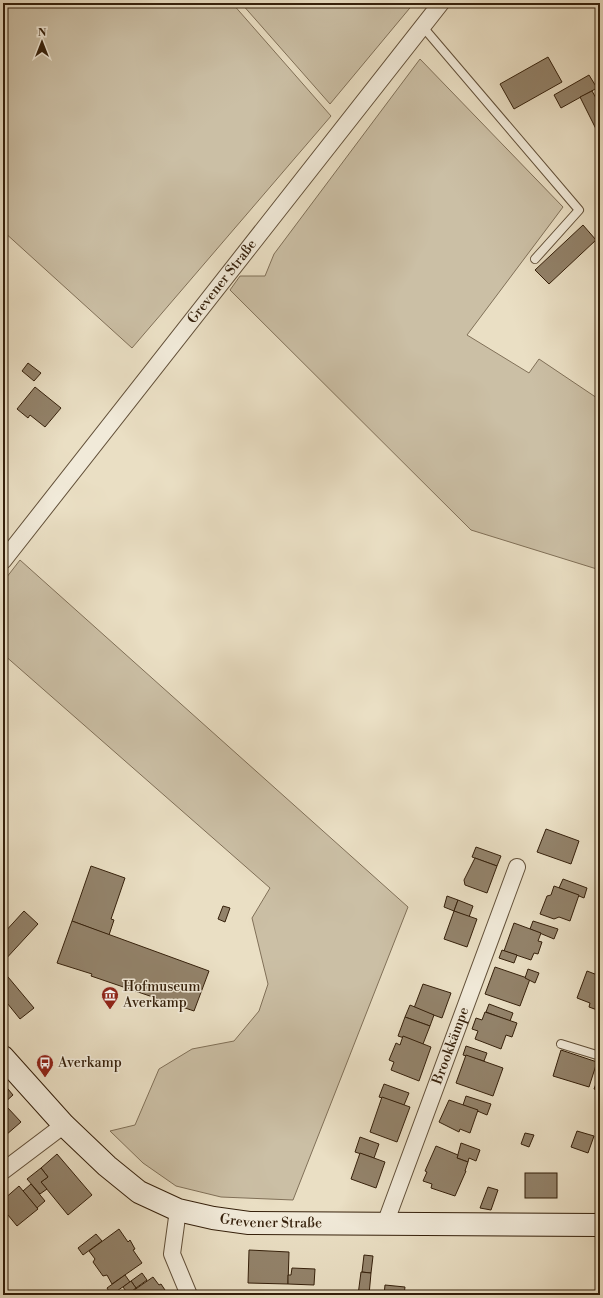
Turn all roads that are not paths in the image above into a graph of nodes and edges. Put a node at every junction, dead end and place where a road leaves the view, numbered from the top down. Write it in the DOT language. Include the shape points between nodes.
graph roads {
  1 [pos="441,3"];
  2 [pos="423,27"];
  3 [pos="535,259"];
  4 [pos="3,561"];
  5 [pos="517,867"];
  6 [pos="561,1044"];
  7 [pos="600,1056"];
  8 [pos="3,1057"];
  9 [pos="64,1125"];
  10 [pos="3,1171"];
  11 [pos="178,1210"];
  12 [pos="385,1224"];
  13 [pos="600,1225"];
  14 [pos="189,1295"];
  1 -- 2 [label="street, Grevener Straße"];
  2 -- 3 [label="lane" via="579,210"];
  2 -- 4 [label="street, Grevener Straße"];
  5 -- 12 [label="street, Brookkämpe"];
  6 -- 7 [label="lane"];
  8 -- 9 [label="street, Grevener Straße"];
  9 -- 10 [label="street"];
  9 -- 11 [label="street, Grevener Straße" via="106,1166 139,1192"];
  11 -- 12 [label="street, Grevener Straße" via="249,1223"];
  11 -- 14 [label="street" via="172,1254"];
  12 -- 13 [label="street, Grevener Straße"];
}
